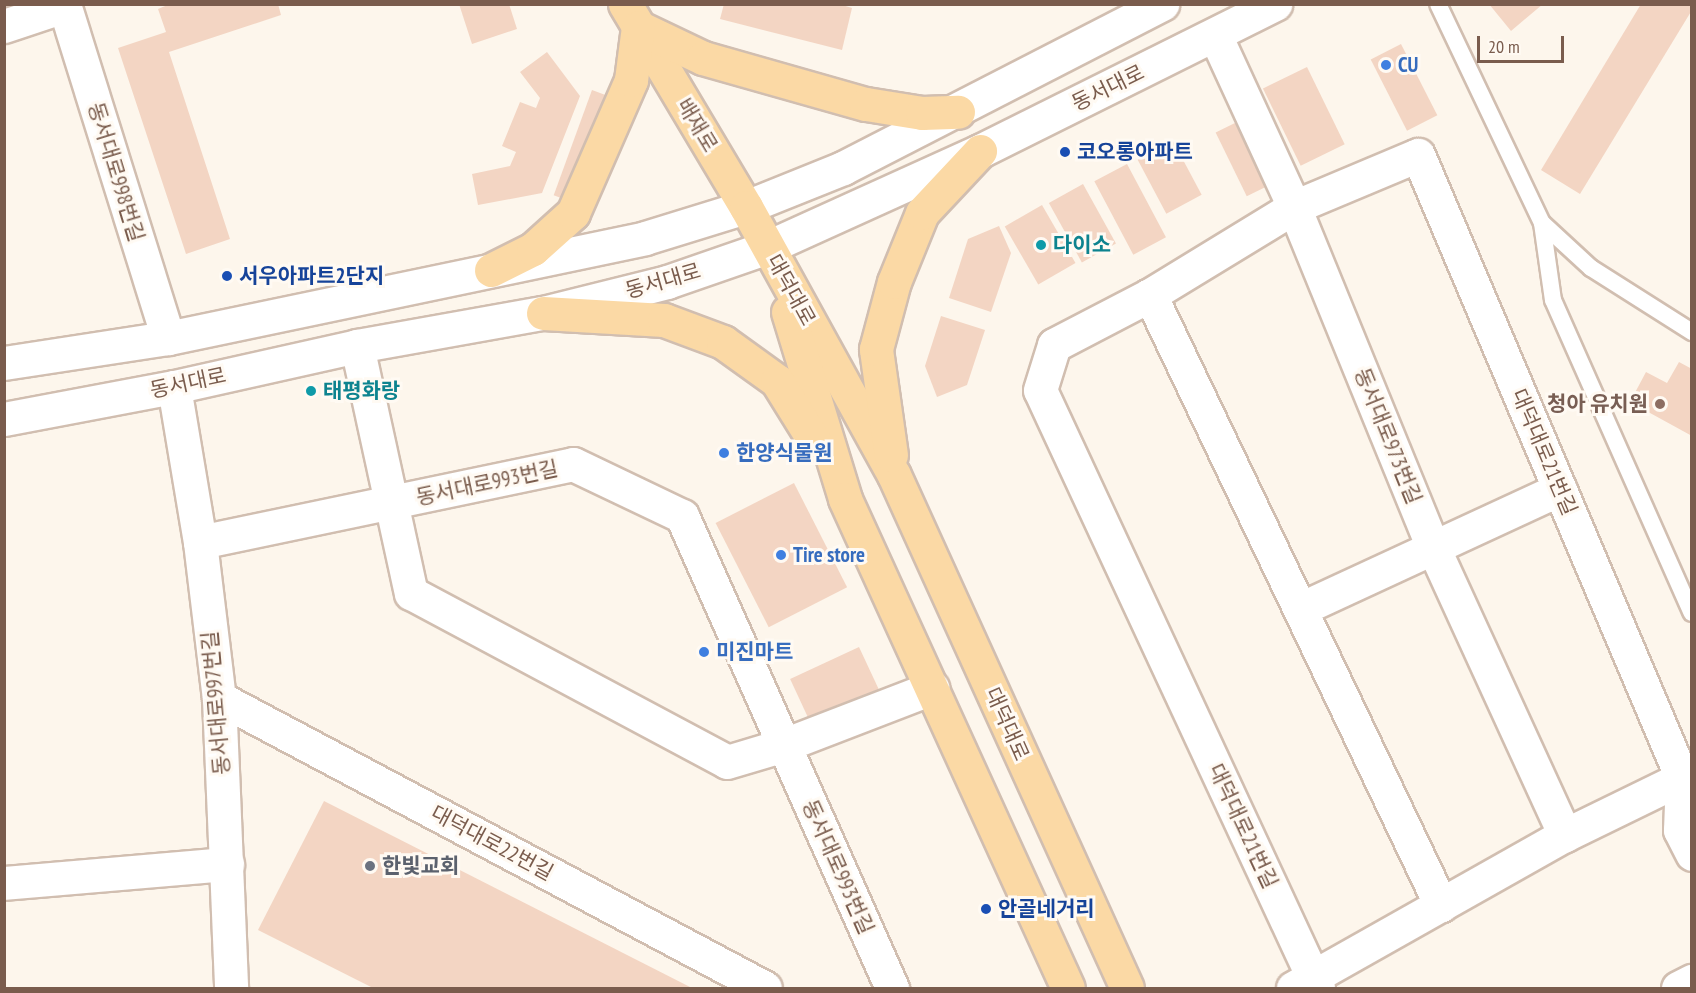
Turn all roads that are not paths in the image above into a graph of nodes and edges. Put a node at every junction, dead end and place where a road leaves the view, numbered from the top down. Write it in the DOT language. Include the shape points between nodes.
graph roads {
  1 [pos="1275,4"];
  2 [pos="1438,4"];
  3 [pos="64,5"];
  4 [pos="1144,8"];
  5 [pos="632,16"];
  6 [pos="4,26"];
  7 [pos="1215,35"];
  8 [pos="958,112"];
  9 [pos="980,151"];
  10 [pos="746,207"];
  11 [pos="1294,207"];
  12 [pos="1542,223"];
  13 [pos="768,247"];
  14 [pos="491,270"];
  15 [pos="1150,295"];
  16 [pos="543,313"];
  17 [pos="1692,332"];
  18 [pos="168,338"];
  19 [pos="357,346"];
  20 [pos="4,363"];
  21 [pos="174,387"];
  22 [pos="4,418"];
  23 [pos="894,475"];
  24 [pos="1560,489"];
  25 [pos="845,499"];
  26 [pos="390,504"];
  27 [pos="200,542"];
  28 [pos="1433,547"];
  29 [pos="1300,609"];
  30 [pos="1692,613"];
  31 [pos="932,688"];
  32 [pos="219,698"];
  33 [pos="784,745"];
  34 [pos="1682,778"];
  35 [pos="1565,835"];
  36 [pos="1692,854"];
  37 [pos="227,864"];
  38 [pos="4,884"];
  39 [pos="1441,905"];
  40 [pos="1692,981"];
  41 [pos="1308,985"];
  42 [pos="231,988"];
  43 [pos="765,988"];
  44 [pos="892,988"];
  45 [pos="1068,988"];
  46 [pos="1127,988"];
  47 [pos="1678,988"];
  1 -- 7 [label="street, 동서대로"];
  2 -- 12 [label="lane"];
  3 -- 6 [label="street, 동서대로998번길"];
  3 -- 18 [label="street, 동서대로998번길"];
  4 -- 8 [label="street"];
  5 -- 8 [label="main road" via="703,58 866,104 922,113"];
  5 -- 10 [label="main road, 배재로"];
  5 -- 14 [label="main road" via="631,80 573,213 533,249"];
  7 -- 9 [label="street, 동서대로"];
  7 -- 11 [label="street, 동서대로973번길"];
  8 -- 10 [label="street" via="843,168"];
  9 -- 13 [label="street, 동서대로"];
  9 -- 23 [label="main road" via="922,213 894,282 876,349"];
  10 -- 13 [label="main road, 배재로"];
  10 -- 14 [label="street" via="645,238"];
  11 -- 15 [label="street, 대덕대로21번길"];
  11 -- 24 [label="street, 대덕대로21번길" via="1418,155"];
  11 -- 28 [label="street, 동서대로973번길"];
  12 -- 17 [label="lane" via="1591,268"];
  12 -- 30 [label="lane" via="1553,300"];
  13 -- 16 [label="street, 동서대로" via="667,282"];
  13 -- 23 [label="main road, 대덕대로"];
  13 -- 25 [label="main road, 대덕대로"];
  14 -- 18 [label="street"];
  15 -- 29 [label="street"];
  15 -- 41 [label="street, 대덕대로21번길" via="1054,345 1040,390"];
  16 -- 19 [label="street, 동서대로"];
  16 -- 25 [label="main road" via="664,320 723,342 777,381"];
  18 -- 20 [label="street"];
  19 -- 21 [label="street, 동서대로"];
  19 -- 26 [label="street, 동서대로993번길"];
  21 -- 22 [label="street, 동서대로"];
  21 -- 27 [label="street, 동서대로997번길"];
  23 -- 46 [label="main road, 대덕대로"];
  24 -- 28 [label="street"];
  24 -- 34 [label="street, 대덕대로21번길"];
  25 -- 31 [label="main road, 대덕대로"];
  26 -- 27 [label="street"];
  26 -- 33 [label="street, 동서대로993번길" via="411,594 727,762"];
  26 -- 33 [label="street, 동서대로993번길" via="573,464 682,516"];
  27 -- 32 [label="street, 동서대로997번길"];
  28 -- 29 [label="street"];
  28 -- 35 [label="street, 동서대로973번길"];
  29 -- 39 [label="street"];
  31 -- 33 [label="street, 동서대로993번길"];
  31 -- 45 [label="main road, 대덕대로"];
  32 -- 37 [label="street, 동서대로997번길"];
  32 -- 43 [label="street, 대덕대로22번길"];
  33 -- 44 [label="street, 동서대로993번길"];
  34 -- 35 [label="street, 대덕대로21번길"];
  34 -- 36 [label="street" via="1680,831"];
  35 -- 39 [label="street, 대덕대로21번길"];
  37 -- 38 [label="street"];
  37 -- 42 [label="street, 동서대로997번길"];
  39 -- 41 [label="street, 대덕대로21번길"];
  40 -- 47 [label="street"];
}
